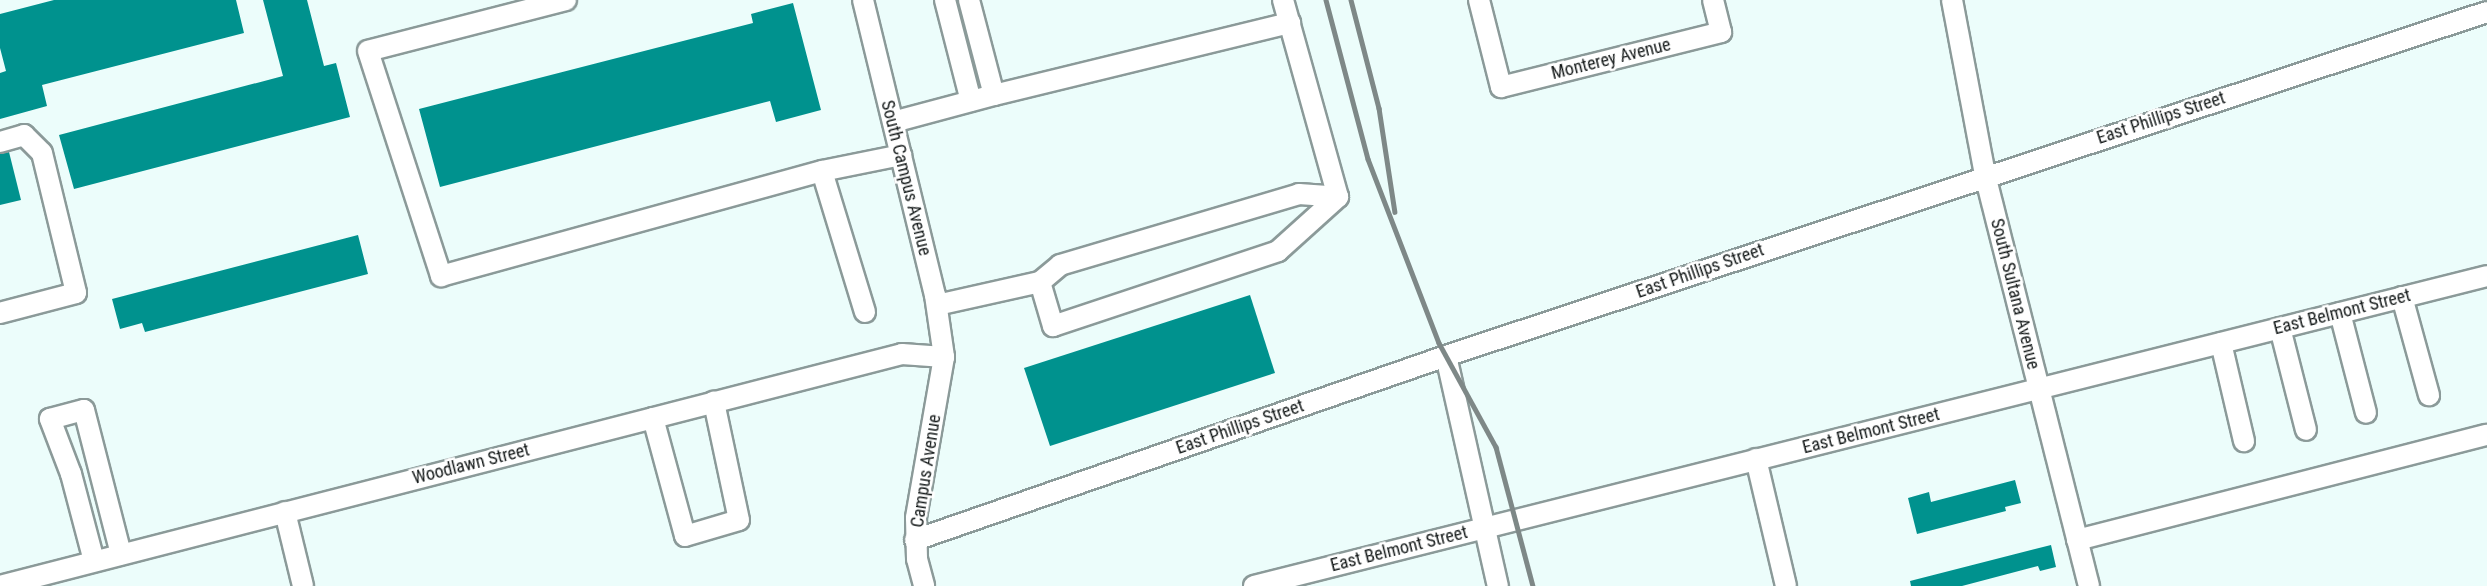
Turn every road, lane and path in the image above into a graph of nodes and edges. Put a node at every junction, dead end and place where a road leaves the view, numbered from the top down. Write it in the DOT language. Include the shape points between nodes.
graph roads {
  1 [pos="566,0"];
  2 [pos="863,0"];
  3 [pos="945,0"];
  4 [pos="969,0"];
  5 [pos="1283,0"];
  6 [pos="1479,0"];
  7 [pos="1713,0"];
  8 [pos="1952,0"];
  9 [pos="2487,12"];
  10 [pos="1290,23"];
  11 [pos="994,95"];
  12 [pos="971,101"];
  13 [pos="893,122"];
  14 [pos="0,142"];
  15 [pos="901,154"];
  16 [pos="822,171"];
  17 [pos="1985,176"];
  18 [pos="1338,197"];
  19 [pos="2487,276"];
  20 [pos="1040,282"];
  21 [pos="2402,297"];
  22 [pos="937,305"];
  23 [pos="865,312"];
  24 [pos="0,313"];
  25 [pos="2340,313"];
  26 [pos="2280,328"];
  27 [pos="2221,343"];
  28 [pos="1446,356"];
  29 [pos="944,357"];
  30 [pos="2039,389"];
  31 [pos="2429,395"];
  32 [pos="714,402"];
  33 [pos="2366,413"];
  34 [pos="653,418"];
  35 [pos="2306,429"];
  36 [pos="2487,435"];
  37 [pos="2244,441"];
  38 [pos="1756,459"];
  39 [pos="285,512"];
  40 [pos="1483,528"];
  41 [pos="915,540"];
  42 [pos="2077,540"];
  43 [pos="122,554"];
  44 [pos="94,561"];
  45 [pos="0,586"];
  46 [pos="303,586"];
  47 [pos="924,586"];
  48 [pos="1254,586"];
  49 [pos="1498,586"];
  50 [pos="1786,586"];
  51 [pos="2089,586"];
  1 -- 16 [label="street" via="368,51 441,276"];
  2 -- 13 [label="street, South Campus Avenue"];
  3 -- 12 [label="street"];
  4 -- 11 [label="street"];
  5 -- 10 [label="street"];
  6 -- 7 [label="street, Monterey Avenue" via="1501,87 1721,32"];
  8 -- 17 [label="street, South Sultana Avenue"];
  9 -- 17 [label="street, East Phillips Street"];
  10 -- 11 [label="street"];
  10 -- 18 [label="street"];
  11 -- 12 [label="street"];
  12 -- 13 [label="street"];
  13 -- 15 [label="street, South Campus Avenue"];
  14 -- 24 [label="street" via="24,135 42,153 76,293"];
  15 -- 16 [label="street"];
  15 -- 22 [label="street, South Campus Avenue"];
  16 -- 23 [label="street"];
  17 -- 28 [label="street, East Phillips Street"];
  17 -- 30 [label="street, South Sultana Avenue"];
  18 -- 20 [label="street" via="1299,194 1060,265"];
  18 -- 20 [label="street" via="1278,251 1053,326"];
  19 -- 21 [label="street, East Belmont Street"];
  20 -- 22 [label="street"];
  21 -- 25 [label="street, East Belmont Street"];
  21 -- 31 [label="street"];
  22 -- 29 [label="street, South Campus Avenue"];
  25 -- 26 [label="street, East Belmont Street"];
  25 -- 33 [label="street"];
  26 -- 27 [label="street, East Belmont Street"];
  26 -- 35 [label="street"];
  27 -- 30 [label="street, East Belmont Street"];
  27 -- 37 [label="street"];
  28 -- 40 [label="street"];
  28 -- 41 [label="street, East Phillips Street"];
  29 -- 32 [label="street, Woodlawn Street" via="902,354"];
  29 -- 41 [label="street, Campus Avenue"];
  30 -- 38 [label="street, East Belmont Street"];
  30 -- 42 [label="street, South Sultana Avenue"];
  32 -- 34 [label="street, Woodlawn Street"];
  32 -- 34 [label="street" via="739,520 685,536"];
  34 -- 39 [label="street, Woodlawn Street"];
  36 -- 42 [label="street"];
  38 -- 40 [label="street, East Belmont Street"];
  38 -- 50 [label="street"];
  39 -- 43 [label="street, Woodlawn Street"];
  39 -- 46 [label="street"];
  40 -- 48 [label="street, East Belmont Street"];
  40 -- 49 [label="street"];
  41 -- 47 [label="street, Campus Avenue"];
  42 -- 51 [label="street, South Sultana Avenue"];
  43 -- 44 [label="street, Woodlawn Street"];
  43 -- 44 [label="street" via="84,410 50,419 71,474"];
  44 -- 45 [label="street, Woodlawn Street"];
}
